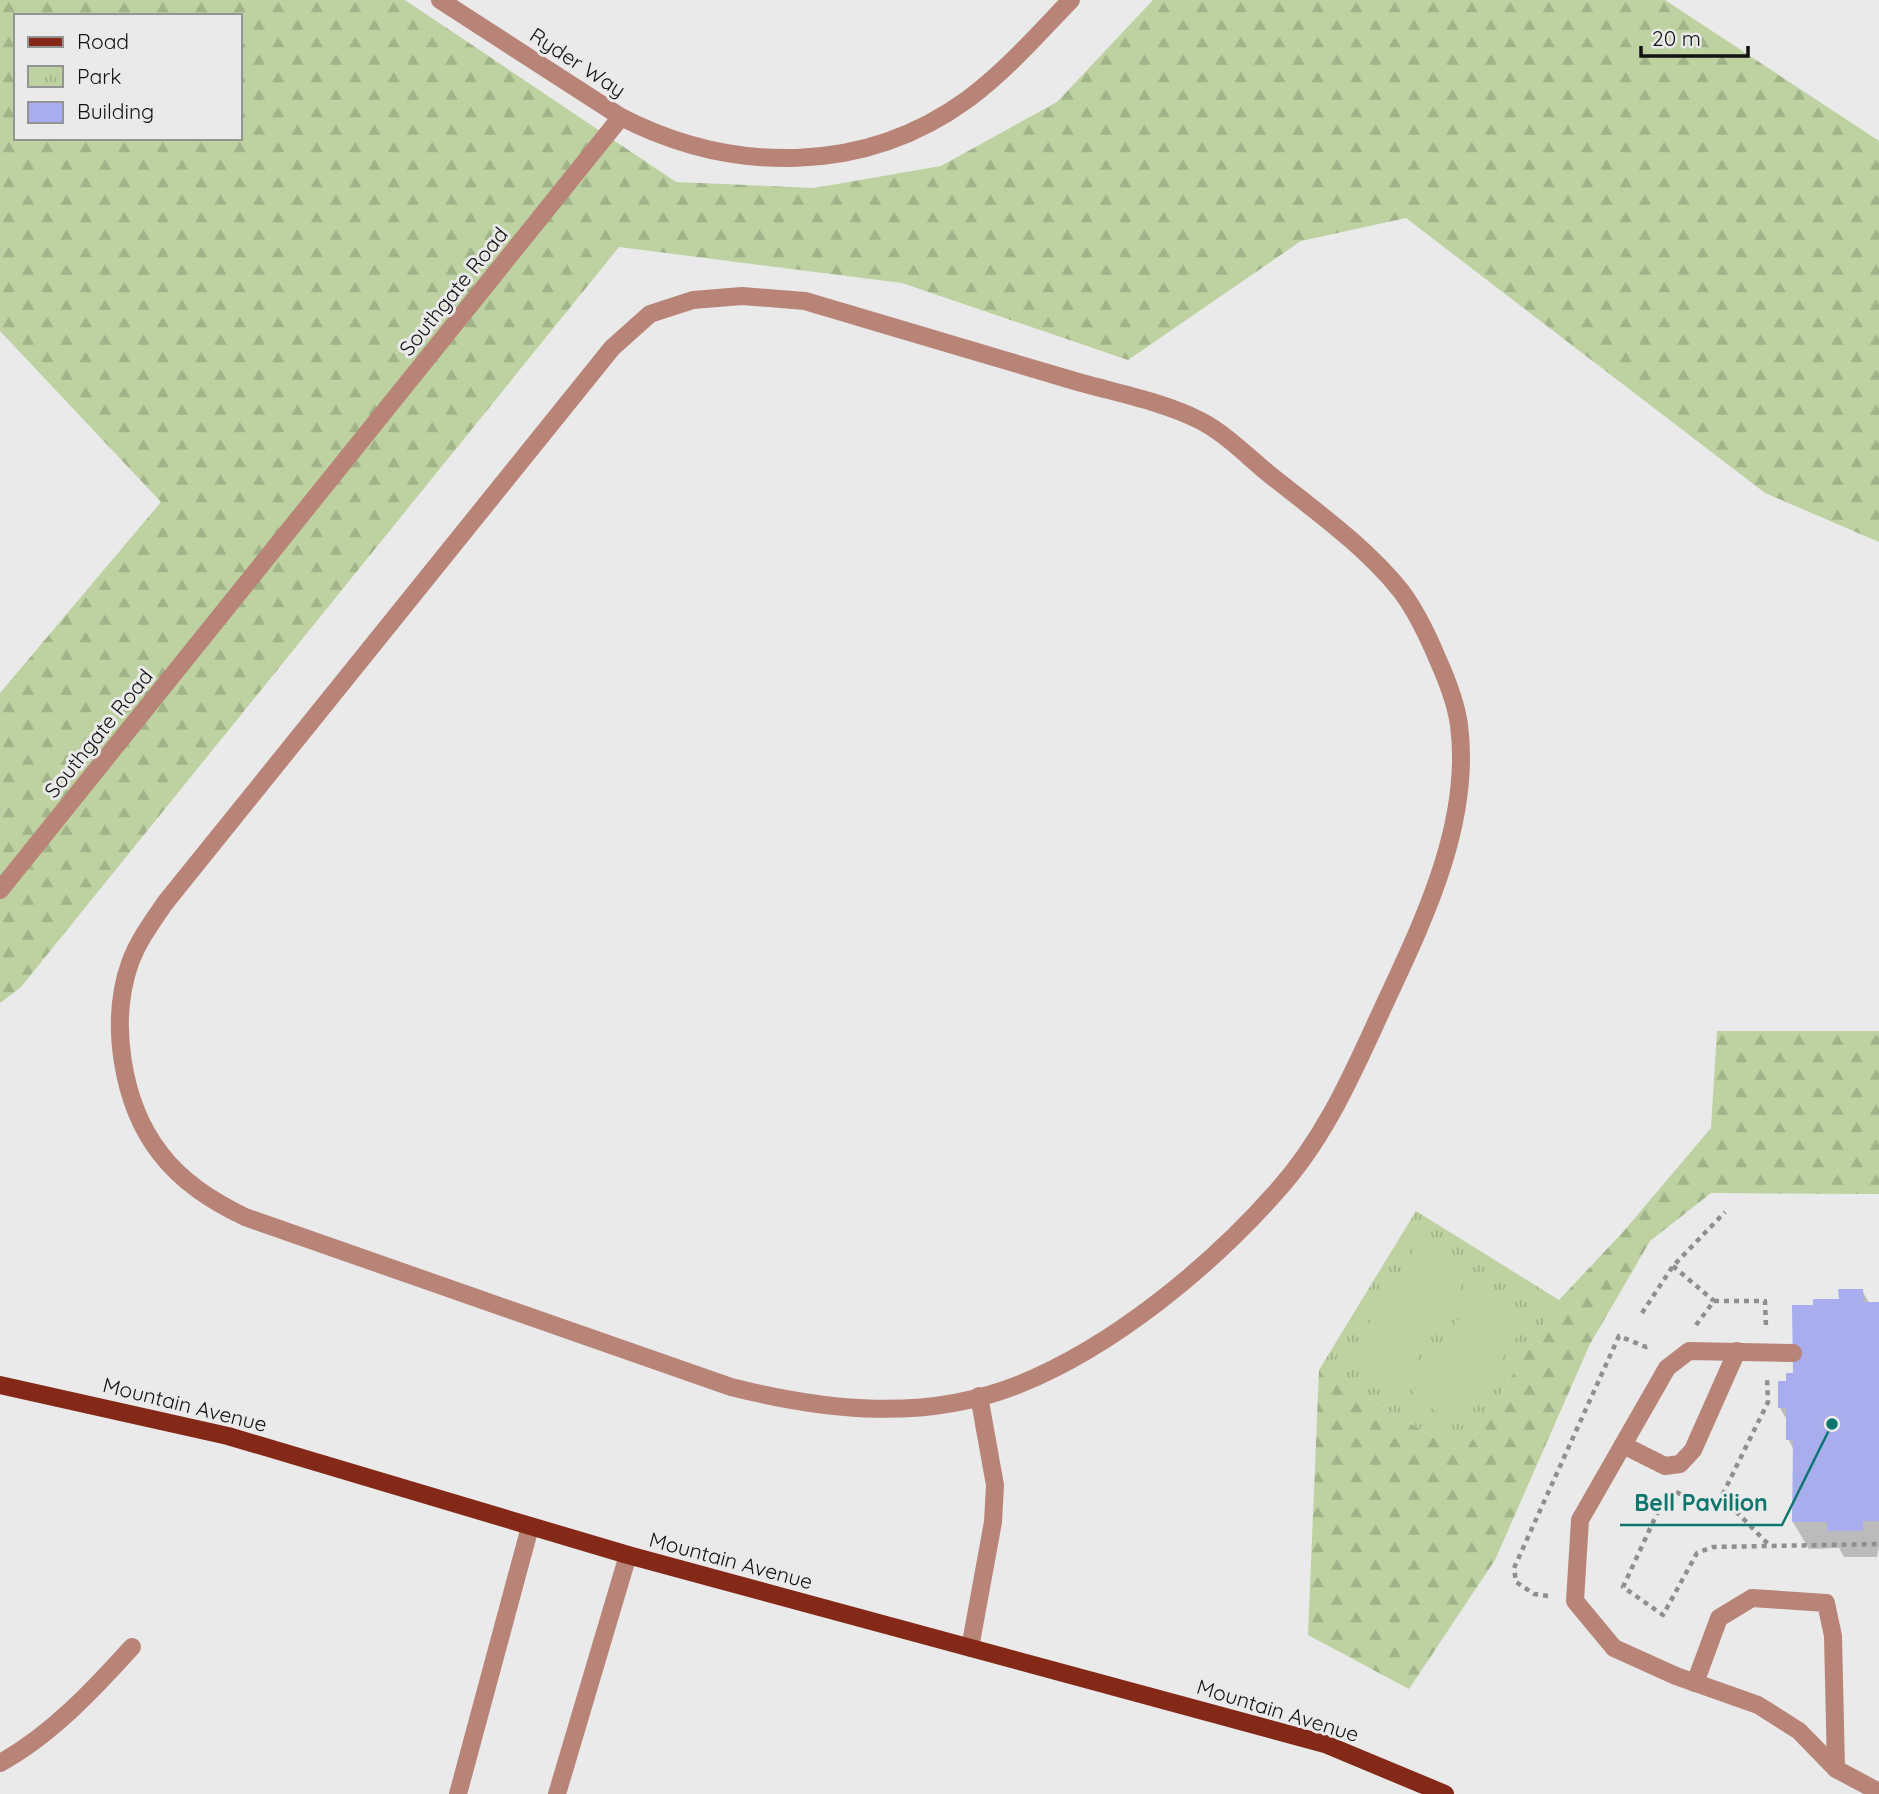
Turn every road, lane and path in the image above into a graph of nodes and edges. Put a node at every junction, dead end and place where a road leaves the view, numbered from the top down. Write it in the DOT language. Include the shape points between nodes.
graph roads {
  1 [pos="440,0"];
  2 [pos="1071,0"];
  3 [pos="621,117"];
  4 [pos="0,890"];
  5 [pos="1725,1212"];
  6 [pos="1673,1266"];
  7 [pos="1714,1301"];
  8 [pos="1642,1313"];
  9 [pos="1737,1351"];
  10 [pos="1793,1353"];
  11 [pos="0,1385"];
  12 [pos="979,1396"];
  13 [pos="1623,1445"];
  14 [pos="1722,1497"];
  15 [pos="530,1527"];
  16 [pos="1770,1546"];
  17 [pos="628,1555"];
  18 [pos="132,1647"];
  19 [pos="970,1648"];
  20 [pos="1695,1683"];
  21 [pos="0,1763"];
  22 [pos="1836,1769"];
  23 [pos="1879,1792"];
  24 [pos="458,1794"];
  25 [pos="557,1794"];
  26 [pos="1445,1794"];
  1 -- 3 [label="street, Ryder Way"];
  2 -- 3 [label="street" via="968,100 910,132 857,150 814,158 747,158 682,144"];
  3 -- 4 [label="street, Southgate Road"];
  5 -- 6 [label="path"];
  6 -- 7 [label="path"];
  6 -- 8 [label="path"];
  9 -- 10 [label="street"];
  9 -- 13 [label="street" via="1689,1351 1677,1359 1667,1368"];
  9 -- 13 [label="street" via="1693,1451 1680,1464 1665,1466"];
  11 -- 15 [label="main road, Mountain Avenue" via="228,1436"];
  12 -- 12 [label="street" via="931,1407 886,1410 835,1408 770,1397 245,1217 210,1199 159,1152 141,1120 127,1079 120,1034 122,999 130,964 165,903 612,348 650,314 692,300 742,296 805,301 1199,420 1366,551 1404,595 1446,677 1459,722 1461,769 1444,863 1416,937 1336,1111 1310,1150 1246,1224 1138,1315 1059,1366"];
  12 -- 19 [label="street" via="995,1485 993,1522"];
  13 -- 20 [label="street" via="1580,1520 1575,1601 1614,1647"];
  14 -- 16 [label="path"];
  15 -- 17 [label="main road, Mountain Avenue"];
  15 -- 24 [label="street"];
  17 -- 19 [label="main road, Mountain Avenue"];
  17 -- 25 [label="street"];
  18 -- 21 [label="street" via="87,1696 18,1754"];
  19 -- 26 [label="main road, Mountain Avenue" via="1325,1744"];
  20 -- 22 [label="street" via="1758,1705 1798,1731"];
  20 -- 22 [label="street" via="1719,1618 1752,1598 1826,1603 1833,1636"];
  22 -- 23 [label="street"];
}
